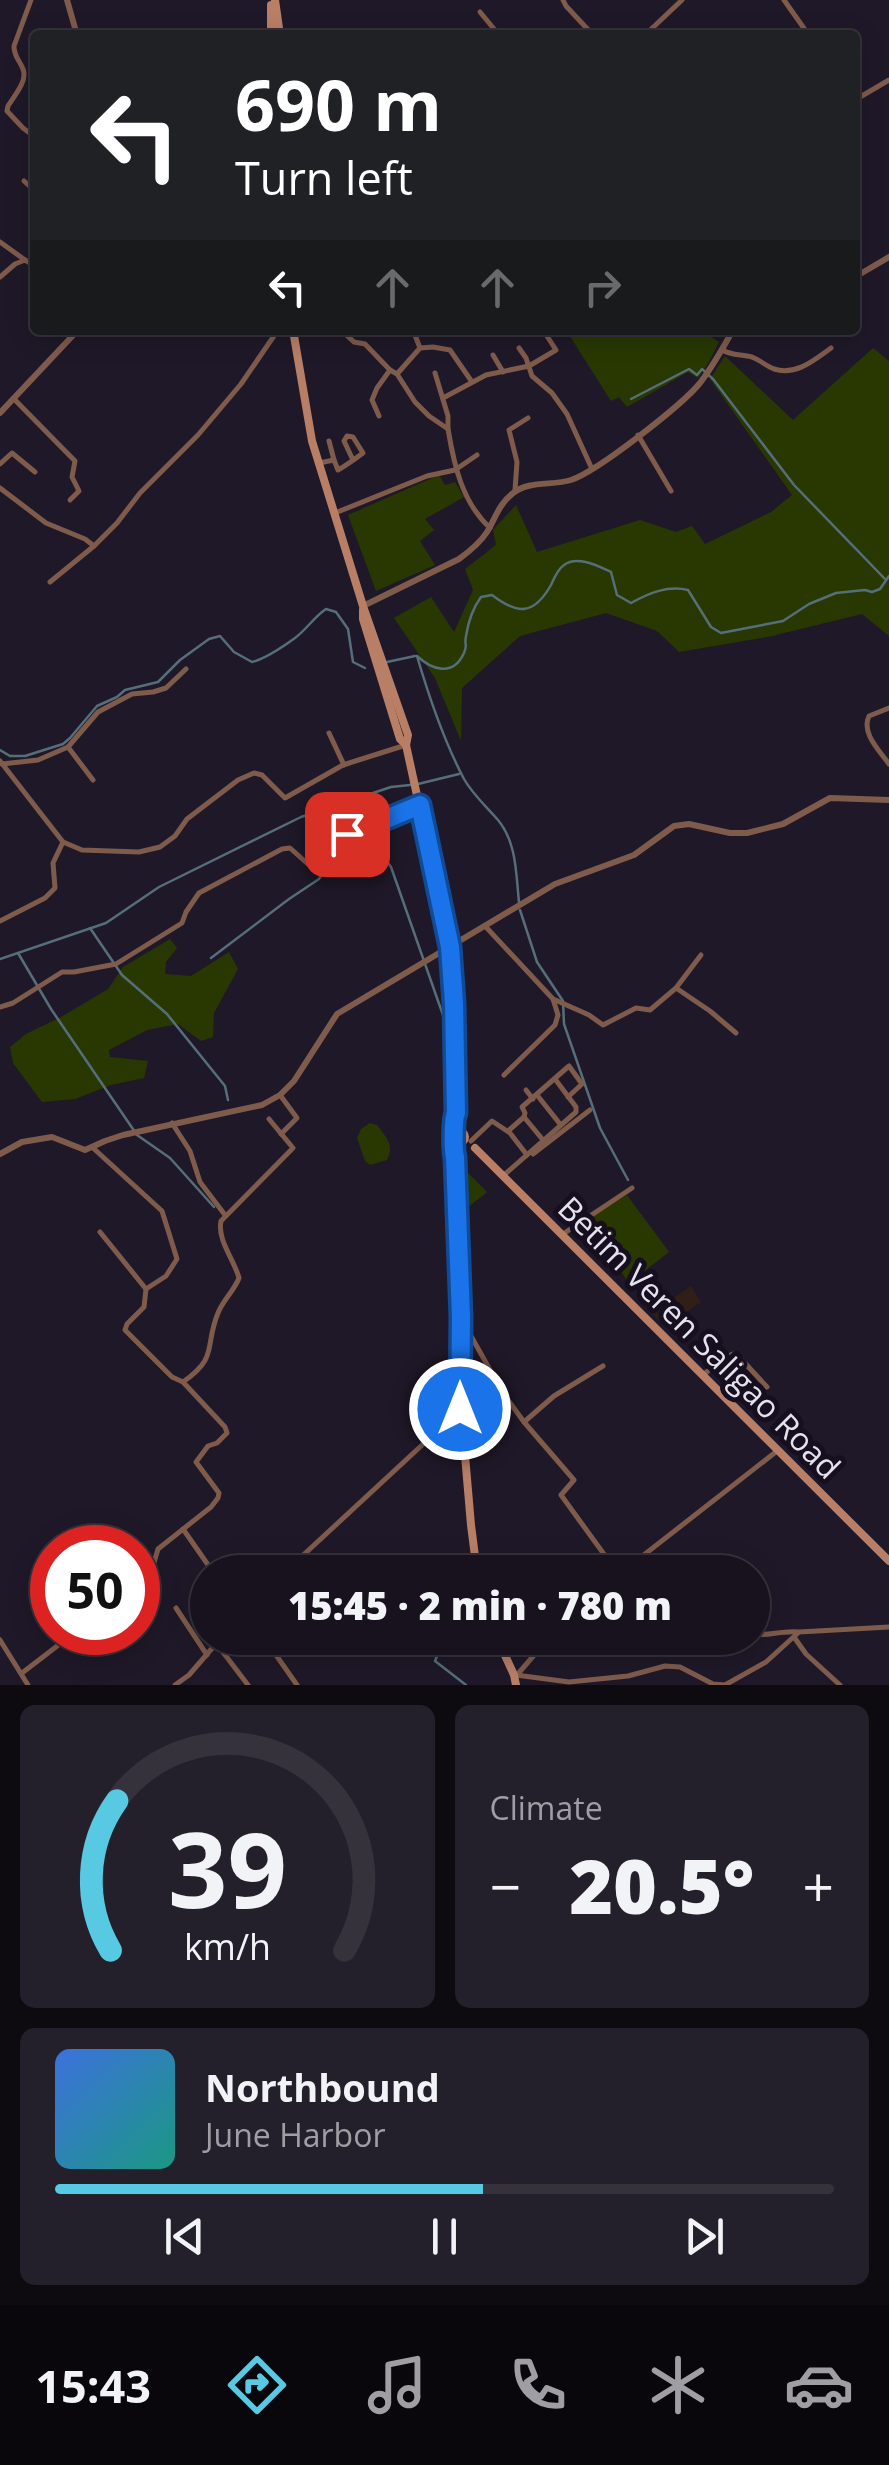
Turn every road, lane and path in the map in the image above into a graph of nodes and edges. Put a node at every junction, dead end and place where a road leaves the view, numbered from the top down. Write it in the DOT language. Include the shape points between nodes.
graph roads {
  1 [pos="31,0"];
  2 [pos="67,0"];
  3 [pos="273,0"];
  4 [pos="564,0"];
  5 [pos="682,0"];
  6 [pos="784,0"];
  7 [pos="480,12"];
  8 [pos="76,30"];
  9 [pos="271,30"];
  10 [pos="279,30"];
  11 [pos="494,30"];
  12 [pos="588,30"];
  13 [pos="650,30"];
  14 [pos="805,30"];
  15 [pos="889,80"];
  16 [pos="860,97"];
  17 [pos="30,133"];
  18 [pos="24,181"];
  19 [pos="30,186"];
  20 [pos="0,242"];
  21 [pos="889,258"];
  22 [pos="25,260"];
  23 [pos="30,263"];
  24 [pos="860,273"];
  25 [pos="0,278"];
  26 [pos="73,335"];
  27 [pos="275,335"];
  28 [pos="293,335"];
  29 [pos="346,335"];
  30 [pos="416,335"];
  31 [pos="546,335"];
  32 [pos="730,335"];
  33 [pos="420,348"];
  34 [pos="519,348"];
  35 [pos="831,348"];
  36 [pos="721,351"];
  37 [pos="493,354"];
  38 [pos="528,366"];
  39 [pos="393,372"];
  40 [pos="503,372"];
  41 [pos="435,373"];
  42 [pos="472,382"];
  43 [pos="443,398"];
  44 [pos="14,399"];
  45 [pos="0,412"];
  46 [pos="380,416"];
  47 [pos="528,418"];
  48 [pos="448,429"];
  49 [pos="638,435"];
  50 [pos="329,442"];
  51 [pos="477,455"];
  52 [pos="334,460"];
  53 [pos="353,460"];
  54 [pos="319,463"];
  55 [pos="0,464"];
  56 [pos="592,469"];
  57 [pos="338,470"];
  58 [pos="455,470"];
  59 [pos="35,472"];
  60 [pos="343,479"];
  61 [pos="0,488"];
  62 [pos="514,490"];
  63 [pos="671,491"];
  64 [pos="70,500"];
  65 [pos="335,513"];
  66 [pos="490,528"];
  67 [pos="94,546"];
  68 [pos="50,582"];
  69 [pos="363,606"];
  70 [pos="186,669"];
  71 [pos="889,708"];
  72 [pos="328,733"];
  73 [pos="406,745"];
  74 [pos="68,747"];
  75 [pos="1,763"];
  76 [pos="344,764"];
  77 [pos="889,764"];
  78 [pos="93,780"];
  79 [pos="889,800"];
  80 [pos="420,805"];
  81 [pos="63,842"];
  82 [pos="0,921"];
  83 [pos="485,926"];
  84 [pos="450,947"];
  85 [pos="701,955"];
  86 [pos="676,988"];
  87 [pos="553,999"];
  88 [pos="0,1007"];
  89 [pos="736,1033"];
  90 [pos="504,1075"];
  91 [pos="555,1079"];
  92 [pos="526,1090"];
  93 [pos="280,1095"];
  94 [pos="535,1097"];
  95 [pos="568,1097"];
  96 [pos="590,1110"];
  97 [pos="524,1117"];
  98 [pos="270,1119"];
  99 [pos="172,1123"];
  100 [pos="561,1125"];
  101 [pos="508,1131"];
  102 [pos="281,1134"];
  103 [pos="463,1139"];
  104 [pos="543,1140"];
  105 [pos="92,1147"];
  106 [pos="0,1154"];
  107 [pos="527,1154"];
  108 [pos="505,1176"];
  109 [pos="632,1188"];
  110 [pos="226,1216"];
  111 [pos="100,1232"];
  112 [pos="563,1234"];
  113 [pos="146,1289"];
  114 [pos="461,1317"];
  115 [pos="603,1366"];
  116 [pos="703,1375"];
  117 [pos="183,1382"];
  118 [pos="767,1387"];
  119 [pos="460,1409"];
  120 [pos="524,1422"];
  121 [pos="778,1450"];
  122 [pos="183,1528"];
  123 [pos="160,1548"];
  124 [pos="201,1555"];
  125 [pos="304,1555"];
  126 [pos="474,1555"];
  127 [pos="605,1555"];
  128 [pos="637,1555"];
  129 [pos="889,1562"];
  130 [pos="176,1608"];
  131 [pos="889,1627"];
  132 [pos="190,1629"];
  133 [pos="770,1633"];
  134 [pos="796,1634"];
  135 [pos="0,1640"];
  136 [pos="45,1655"];
  137 [pos="207,1655"];
  138 [pos="229,1655"];
  139 [pos="276,1655"];
  140 [pos="505,1655"];
  141 [pos="535,1655"];
  142 [pos="22,1673"];
  143 [pos="516,1678"];
  144 [pos="28,1685"];
  145 [pos="175,1685"];
  146 [pos="248,1685"];
  147 [pos="298,1685"];
  148 [pos="840,1685"];
  1 -- 17 [label="street" via="14,46 25,77 8,106"];
  2 -- 8 [label="street"];
  3 -- 9 [label="main road"];
  3 -- 10 [label="main road"];
  4 -- 12 [label="street"];
  5 -- 13 [label="street"];
  6 -- 14 [label="street"];
  7 -- 11 [label="street"];
  15 -- 16 [label="street"];
  18 -- 19 [label="street"];
  20 -- 22 [label="street"];
  21 -- 24 [label="street"];
  22 -- 23 [label="street"];
  22 -- 25 [label="street"];
  26 -- 44 [label="street"];
  27 -- 67 [label="street" via="220,410"];
  28 -- 54 [label="main road"];
  29 -- 39 [label="street"];
  30 -- 33 [label="street"];
  31 -- 38 [label="street" via="556,350"];
  32 -- 36 [label="street"];
  33 -- 39 [label="street"];
  33 -- 42 [label="street" via="450,350"];
  34 -- 38 [label="street"];
  35 -- 36 [label="street" via="793,371"];
  36 -- 49 [label="street" via="686,398"];
  37 -- 40 [label="street"];
  38 -- 40 [label="street"];
  38 -- 56 [label="street" via="567,414"];
  39 -- 46 [label="street" via="372,400"];
  39 -- 48 [label="street"];
  40 -- 42 [label="street"];
  41 -- 43 [label="street"];
  42 -- 43 [label="street"];
  43 -- 48 [label="street"];
  44 -- 45 [label="street"];
  44 -- 64 [label="street" via="75,461 72,478 79,491"];
  47 -- 62 [label="street" via="509,430 518,462"];
  48 -- 58 [label="street"];
  49 -- 56 [label="street"];
  49 -- 63 [label="street"];
  50 -- 52 [label="street"];
  51 -- 58 [label="street"];
  52 -- 54 [label="street"];
  52 -- 57 [label="street"];
  53 -- 57 [label="street"];
  54 -- 65 [label="main road"];
  55 -- 59 [label="street" via="12,454"];
  56 -- 62 [label="street" via="572,480"];
  57 -- 60 [label="street"];
  58 -- 65 [label="street"];
  58 -- 66 [label="street"];
  61 -- 67 [label="street" via="46,523"];
  62 -- 66 [label="street"];
  65 -- 69 [label="main road"];
  66 -- 69 [label="street" via="459,559"];
  67 -- 68 [label="street"];
  69 -- 73 [label="main road"];
  70 -- 74 [label="street" via="166,688 132,694 98,712"];
  71 -- 77 [label="street" via="866,724"];
  72 -- 76 [label="street"];
  73 -- 76 [label="street"];
  73 -- 80 [label="main road"];
  74 -- 75 [label="street" via="38,760"];
  74 -- 78 [label="street"];
  75 -- 81 [label="street"];
  76 -- 81 [label="street" via="285,798 262,774 238,780 160,847 82,850"];
  79 -- 83 [label="street" via="830,798 783,824 747,833 674,826 634,855 555,884"];
  80 -- 84 [label="main road"];
  80 -- 88 [label="street" via="363,823 316,866 282,849 199,892 182,923 116,964 62,972"];
  81 -- 82 [label="street" via="53,864 56,888"];
  83 -- 84 [label="street"];
  83 -- 87 [label="street"];
  84 -- 93 [label="street" via="337,1014"];
  84 -- 103 [label="main road" via="453,1119"];
  85 -- 86 [label="street"];
  86 -- 87 [label="street" via="650,1010 636,1008 603,1025"];
  86 -- 89 [label="street"];
  87 -- 90 [label="street" via="556,1026"];
  91 -- 94 [label="street"];
  91 -- 95 [label="street"];
  91 -- 95 [label="street" via="569,1066 581,1081"];
  92 -- 94 [label="street"];
  93 -- 99 [label="street" via="262,1106"];
  93 -- 102 [label="street" via="298,1118"];
  94 -- 97 [label="street" via="522,1107"];
  94 -- 100 [label="street"];
  95 -- 100 [label="street" via="576,1110"];
  96 -- 108 [label="street"];
  97 -- 101 [label="street"];
  97 -- 104 [label="street"];
  98 -- 102 [label="street"];
  99 -- 105 [label="street"];
  99 -- 110 [label="street" via="200,1182"];
  100 -- 104 [label="street"];
  101 -- 103 [label="street" via="490,1121"];
  101 -- 107 [label="street"];
  102 -- 110 [label="street" via="293,1148"];
  103 -- 108 [label="main road, Betim Veren Saligao Road"];
  103 -- 114 [label="main road" via="455,1157"];
  104 -- 107 [label="street"];
  105 -- 106 [label="street" via="75,1148 52,1137"];
  105 -- 113 [label="street" via="162,1211 177,1259"];
  107 -- 108 [label="street"];
  108 -- 112 [label="main road, Betim Veren Saligao Road"];
  109 -- 112 [label="street"];
  110 -- 117 [label="street" via="219,1232 239,1278 218,1312 208,1358"];
  111 -- 113 [label="street"];
  112 -- 116 [label="main road, Betim Veren Saligao Road"];
  113 -- 117 [label="street" via="144,1307 125,1330"];
  114 -- 119 [label="main road"];
  114 -- 120 [label="street"];
  115 -- 120 [label="street"];
  116 -- 118 [label="street" via="733,1354"];
  116 -- 121 [label="main road, Betim Veren Saligao Road"];
  117 -- 122 [label="street" via="227,1434 196,1462 218,1498"];
  119 -- 125 [label="street"];
  119 -- 126 [label="main road"];
  120 -- 127 [label="street" via="574,1480 561,1494"];
  121 -- 128 [label="street"];
  121 -- 129 [label="main road, Betim Veren Saligao Road"];
  122 -- 123 [label="street"];
  122 -- 124 [label="street"];
  130 -- 132 [label="street"];
  131 -- 134 [label="street"];
  133 -- 134 [label="street"];
  134 -- 143 [label="street" via="766,1662 725,1685 666,1666 569,1682"];
  134 -- 148 [label="street" via="806,1654"];
  135 -- 142 [label="street"];
  136 -- 142 [label="street"];
  137 -- 145 [label="street"];
  138 -- 146 [label="street"];
  139 -- 147 [label="street"];
  140 -- 143 [label="main road"];
  141 -- 143 [label="street"];
  142 -- 144 [label="street"];
}
